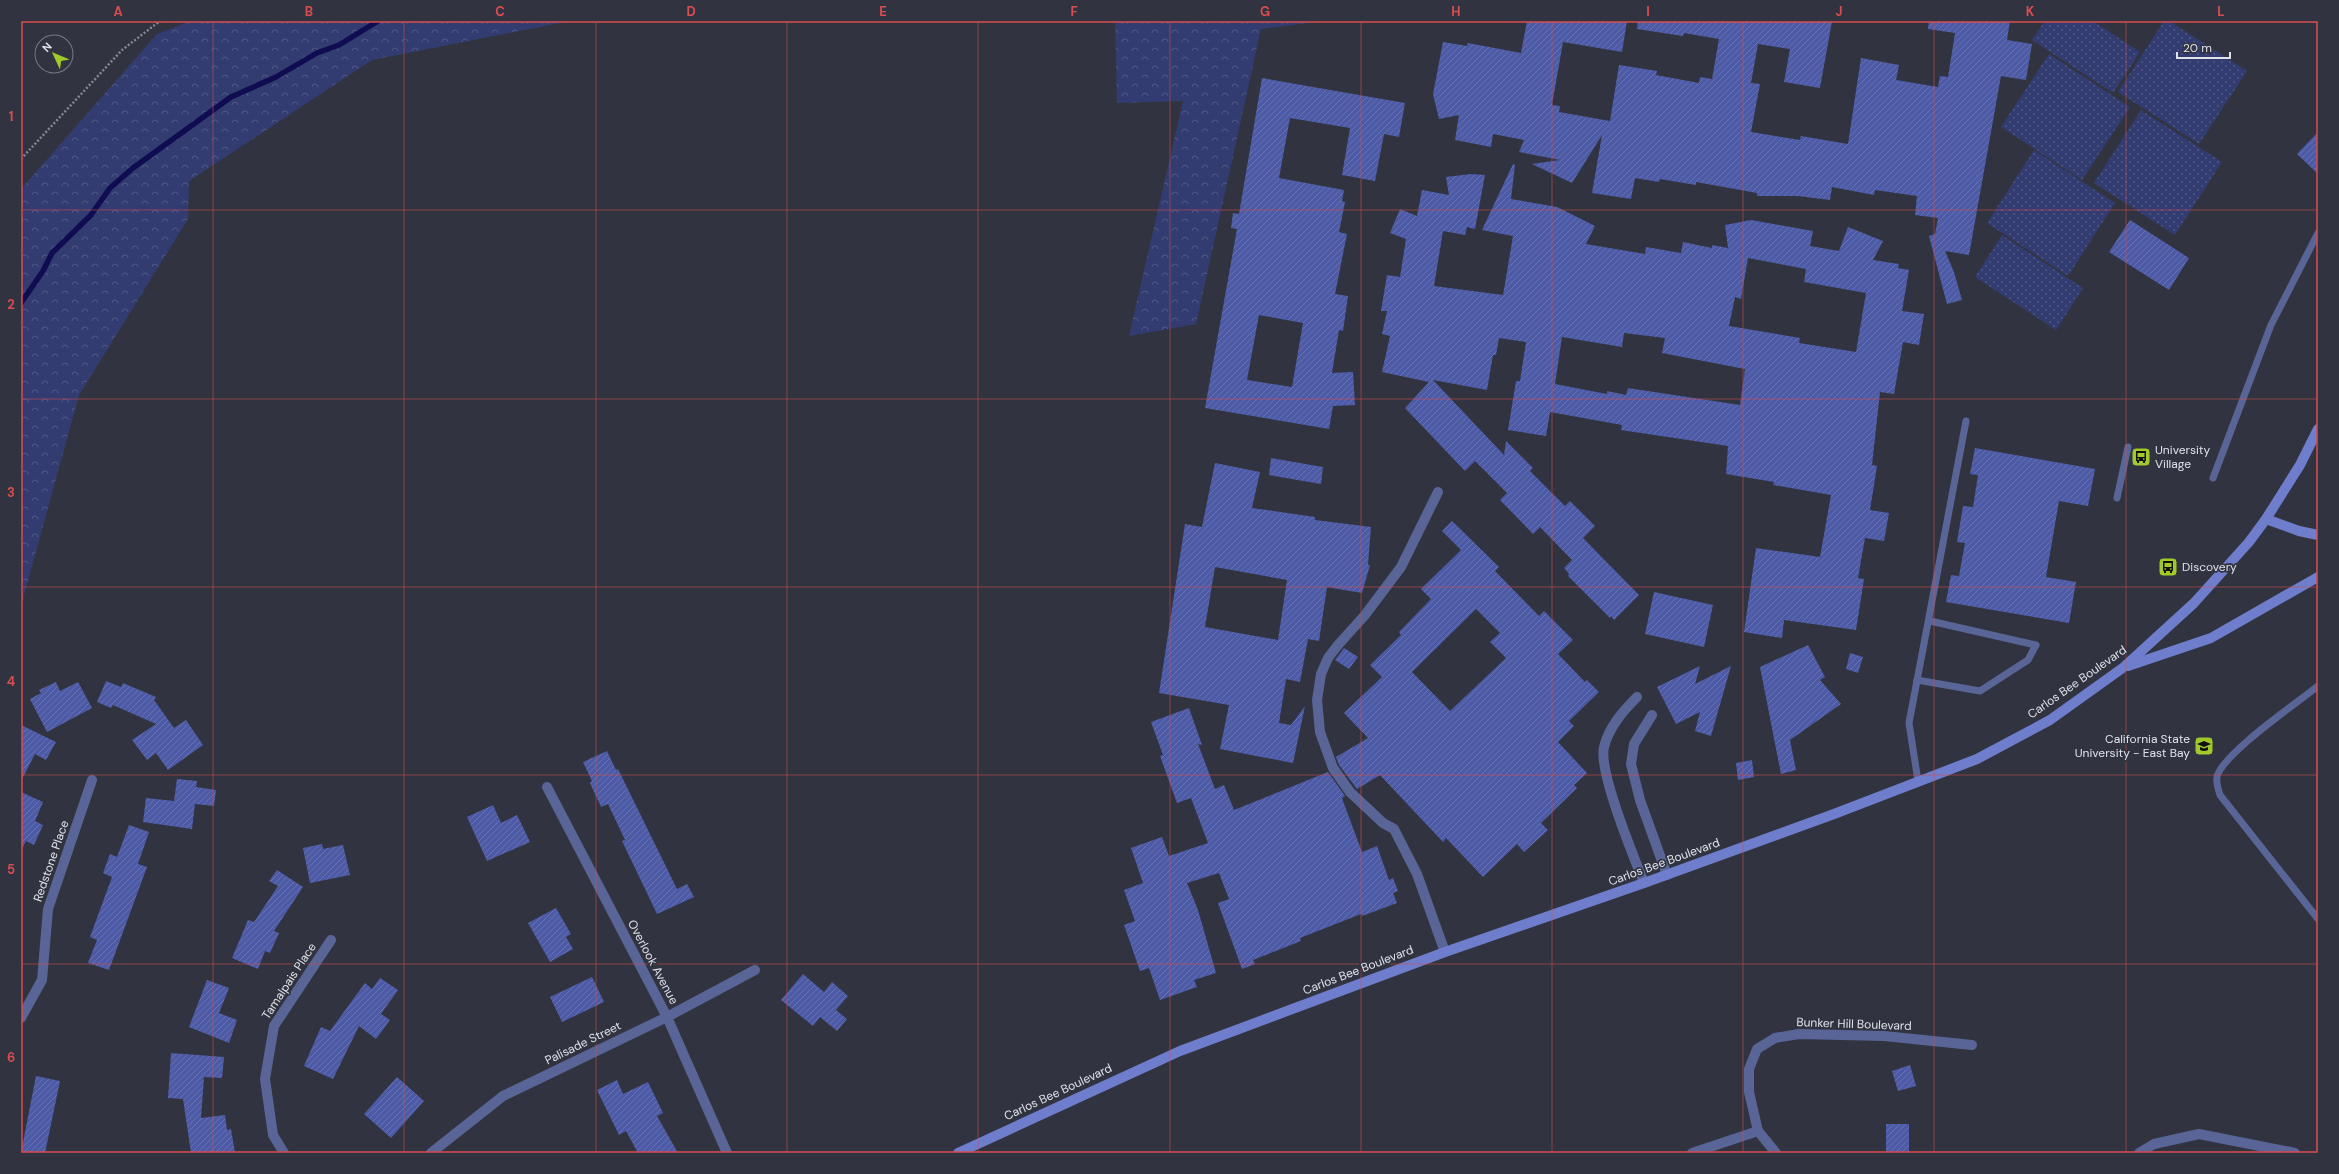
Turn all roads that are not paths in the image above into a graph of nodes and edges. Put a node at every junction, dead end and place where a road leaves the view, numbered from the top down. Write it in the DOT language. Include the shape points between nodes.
graph roads {
  1 [pos="2318,233"];
  2 [pos="1966,421"];
  3 [pos="2318,429"];
  4 [pos="2128,448"];
  5 [pos="2213,478"];
  6 [pos="1438,492"];
  7 [pos="2117,498"];
  8 [pos="2266,519"];
  9 [pos="2318,535"];
  10 [pos="2318,577"];
  11 [pos="1930,621"];
  12 [pos="2124,668"];
  13 [pos="1918,680"];
  14 [pos="2318,686"];
  15 [pos="1637,697"];
  16 [pos="1652,715"];
  17 [pos="92,780"];
  18 [pos="1918,781"];
  19 [pos="547,787"];
  20 [pos="1667,875"];
  21 [pos="1644,883"];
  22 [pos="2318,919"];
  23 [pos="331,940"];
  24 [pos="1445,952"];
  25 [pos="755,970"];
  26 [pos="667,1017"];
  27 [pos="21,1018"];
  28 [pos="1972,1045"];
  29 [pos="1758,1131"];
  30 [pos="284,1153"];
  31 [pos="431,1153"];
  32 [pos="727,1153"];
  33 [pos="958,1153"];
  34 [pos="1692,1153"];
  35 [pos="1776,1153"];
  36 [pos="2139,1153"];
  37 [pos="2295,1153"];
  1 -- 5 [label="lane" via="2271,325"];
  2 -- 11 [label="lane"];
  3 -- 8 [label="main road, Carlos Bee Boulevard" via="2300,465"];
  4 -- 7 [label="lane"];
  6 -- 24 [label="street" via="1401,567 1328,658 1321,674 1317,700 1320,732 1333,768 1350,792 1383,823 1394,829 1417,874"];
  8 -- 9 [label="main road"];
  8 -- 12 [label="main road, Carlos Bee Boulevard" via="2249,542 2194,603"];
  10 -- 12 [label="main road" via="2210,638"];
  11 -- 13 [label="lane"];
  11 -- 13 [label="lane" via="2036,645 2028,660 1980,691"];
  12 -- 18 [label="main road, Carlos Bee Boulevard" via="2050,720 1977,759"];
  13 -- 18 [label="lane" via="1909,723"];
  14 -- 22 [label="lane" via="2229,757 2217,776 2220,795"];
  15 -- 21 [label="street" via="1624,710 1611,730 1603,749 1603,759 1612,794"];
  16 -- 20 [label="street" via="1634,744 1631,764 1640,800"];
  17 -- 27 [label="street, Redstone Place" via="48,909 42,980"];
  18 -- 20 [label="main road, Carlos Bee Boulevard"];
  19 -- 26 [label="street, Overlook Avenue"];
  20 -- 21 [label="main road, Carlos Bee Boulevard"];
  21 -- 24 [label="main road, Carlos Bee Boulevard"];
  23 -- 30 [label="street, Tamalpais Place" via="274,1026 265,1079 273,1135"];
  24 -- 33 [label="main road, Carlos Bee Boulevard" via="1180,1051"];
  25 -- 26 [label="street, Palisade Street"];
  26 -- 31 [label="street, Palisade Street" via="504,1096"];
  26 -- 32 [label="street, Overlook Avenue"];
  28 -- 29 [label="street, Bunker Hill Boulevard" via="1884,1036 1799,1034 1775,1038 1757,1049 1748,1069 1749,1092"];
  29 -- 34 [label="street"];
  29 -- 35 [label="street, Bunker Hill Boulevard"];
  36 -- 37 [label="street" via="2154,1144 2199,1134"];
}
